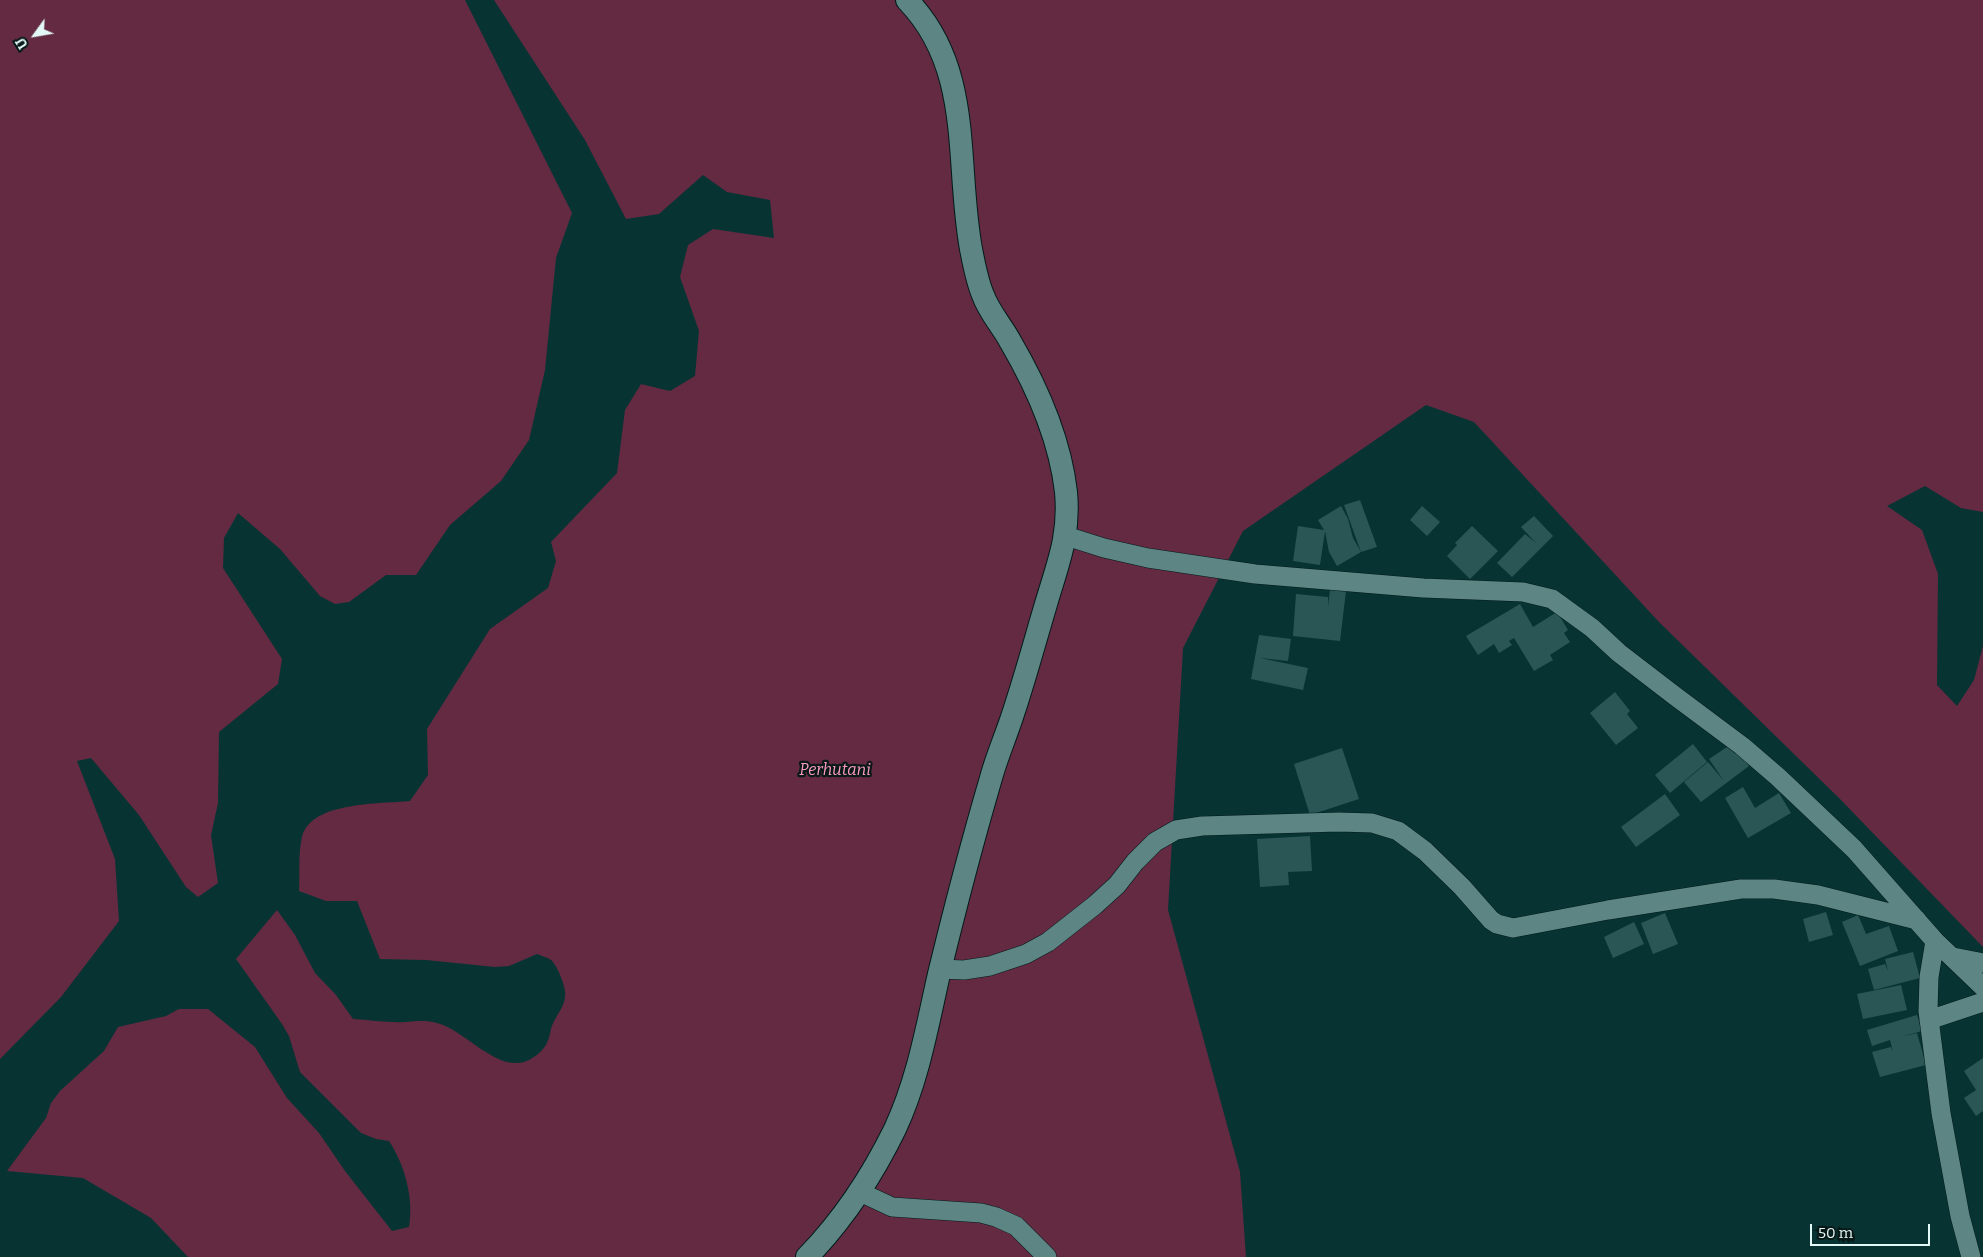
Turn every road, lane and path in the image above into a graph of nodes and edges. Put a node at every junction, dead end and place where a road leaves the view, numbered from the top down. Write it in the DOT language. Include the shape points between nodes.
graph roads {
  1 [pos="907,0"];
  2 [pos="1066,536"];
  3 [pos="1917,920"];
  4 [pos="1936,940"];
  5 [pos="1953,957"];
  6 [pos="1983,963"];
  7 [pos="940,969"];
  8 [pos="1983,987"];
  9 [pos="1983,1002"];
  10 [pos="1929,1020"];
  11 [pos="860,1192"];
  12 [pos="808,1257"];
  13 [pos="1047,1257"];
  14 [pos="1971,1257"];
  1 -- 2 [label="street" via="930,29 943,52 951,77 962,153 964,200 978,280 989,308 1011,342 1052,430 1065,488"];
  2 -- 3 [label="street" via="1148,558 1255,574 1432,589 1523,592 1552,599 1778,777 1854,849"];
  2 -- 7 [label="street" via="1014,713 992,773"];
  3 -- 4 [label="street"];
  3 -- 7 [label="street" via="1818,895 1774,889 1741,889 1513,928 1491,920 1424,851 1398,831 1386,827 1372,823 1338,822 1202,826 1176,830 1155,842 1117,885 1048,942 1026,954 990,966"];
  4 -- 5 [label="street"];
  4 -- 10 [label="street" via="1929,977"];
  5 -- 6 [label="street"];
  5 -- 8 [label="street"];
  7 -- 11 [label="street" via="920,1062 895,1128"];
  9 -- 10 [label="street"];
  10 -- 14 [label="street" via="1943,1122"];
  11 -- 12 [label="street"];
  11 -- 13 [label="street" via="892,1207 996,1217 1016,1226"];
}
